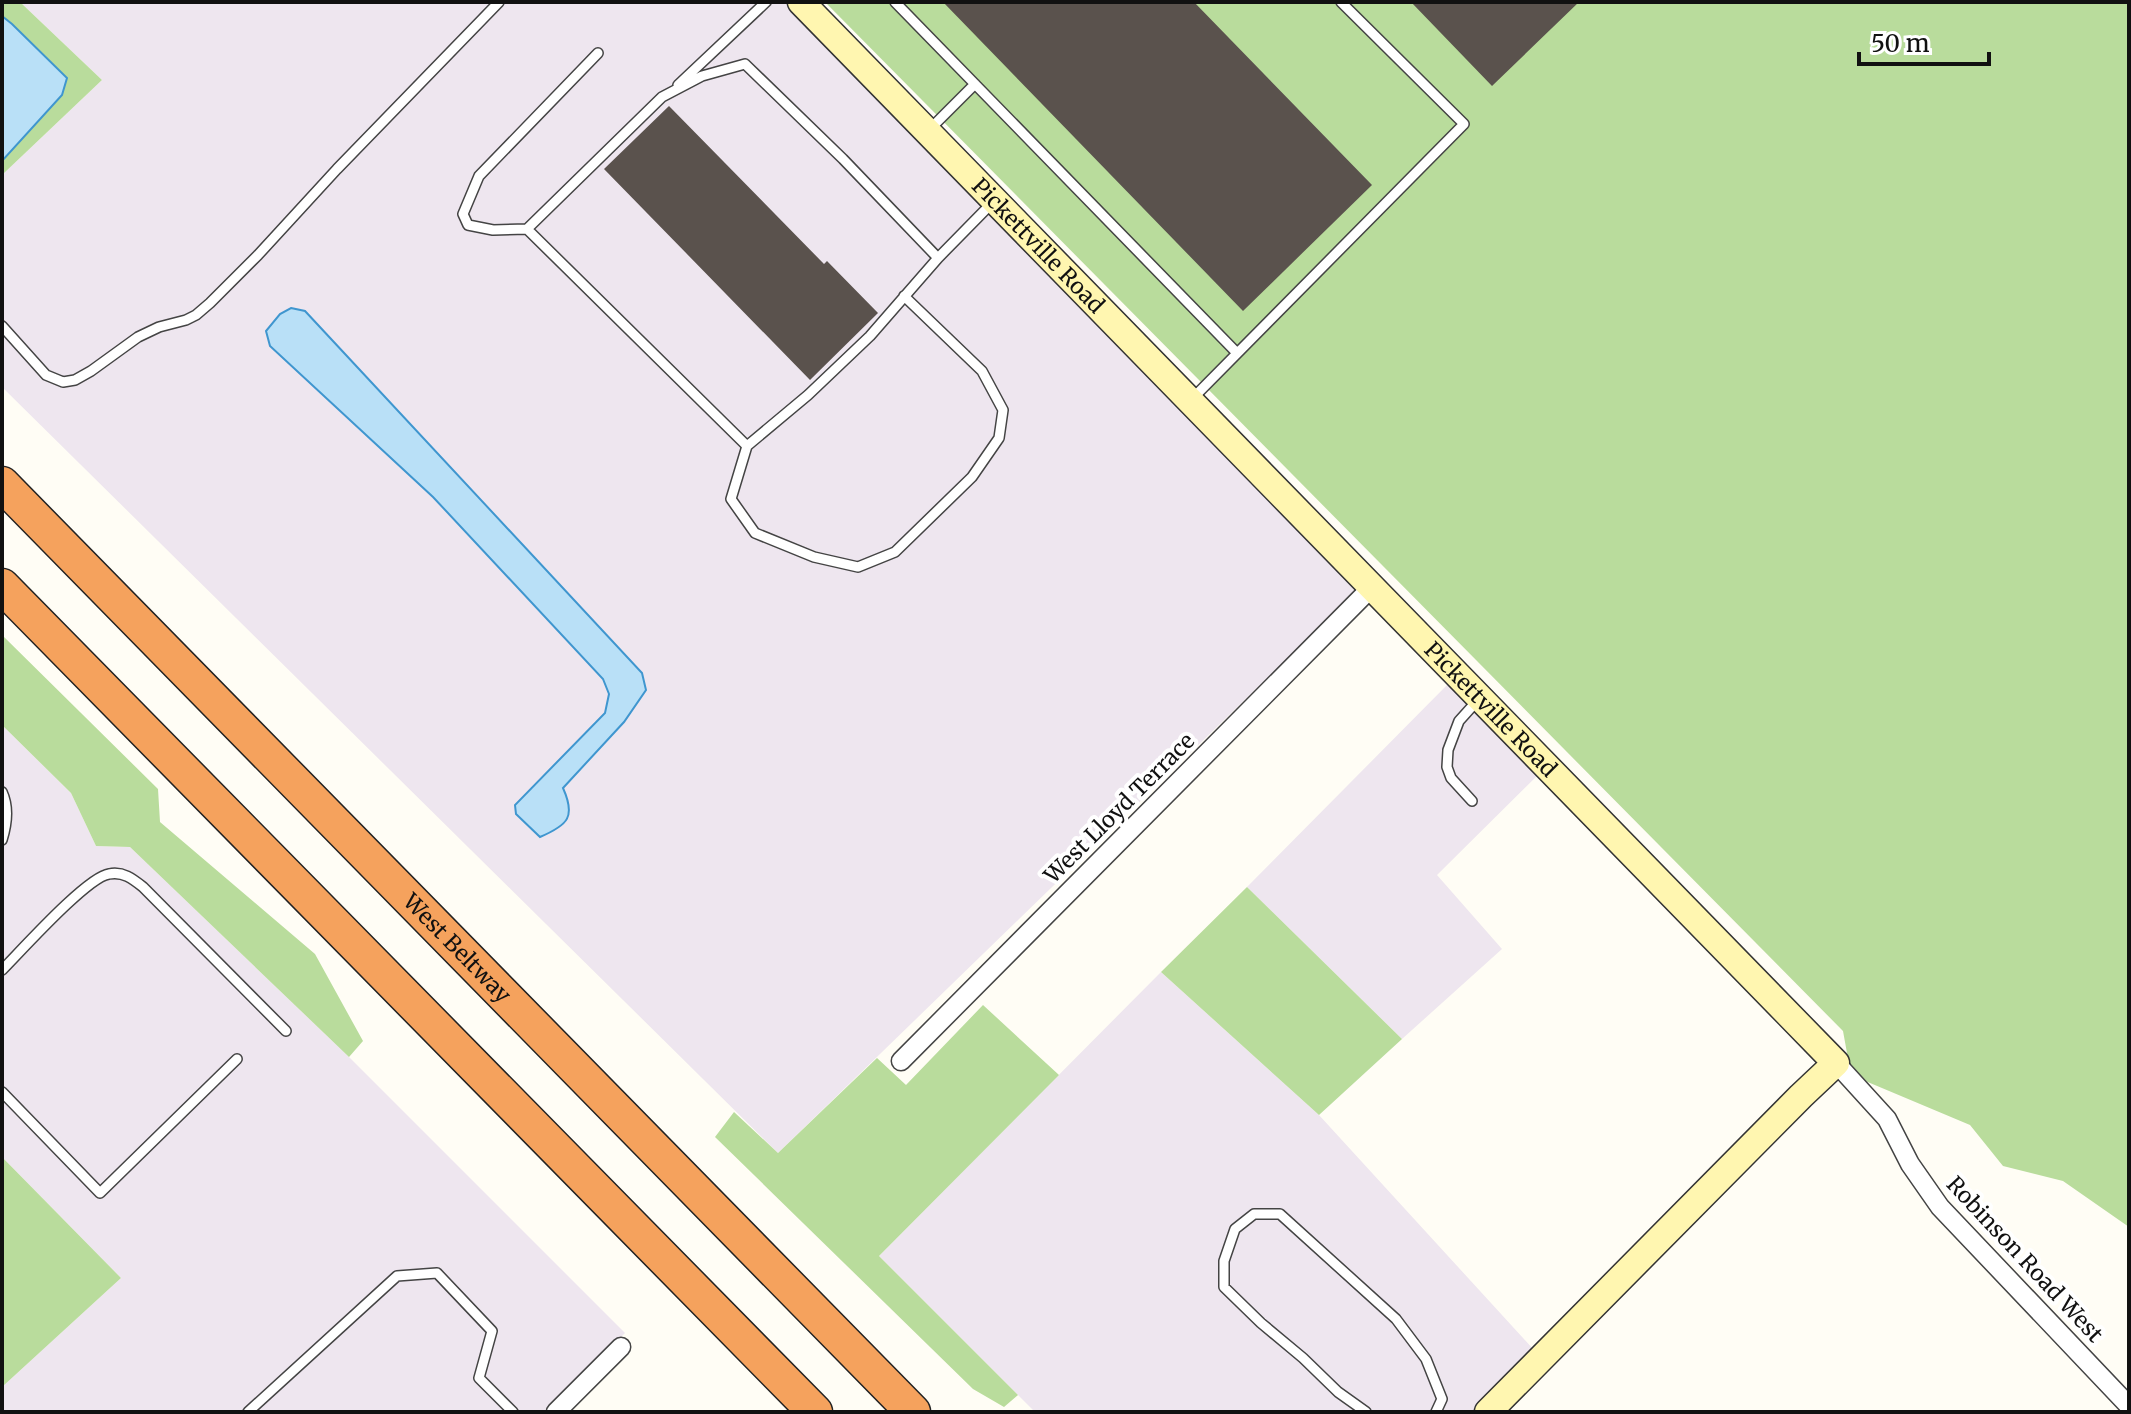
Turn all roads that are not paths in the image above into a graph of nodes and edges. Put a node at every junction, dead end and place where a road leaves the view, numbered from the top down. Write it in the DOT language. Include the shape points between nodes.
graph roads {
  1 [pos="499,2"];
  2 [pos="766,2"];
  3 [pos="801,2"];
  4 [pos="895,2"];
  5 [pos="1341,2"];
  6 [pos="598,53"];
  7 [pos="975,84"];
  8 [pos="668,94"];
  9 [pos="927,132"];
  10 [pos="995,201"];
  11 [pos="527,229"];
  12 [pos="938,258"];
  13 [pos="904,296"];
  14 [pos="2,326"];
  15 [pos="1237,353"];
  16 [pos="1189,401"];
  17 [pos="747,446"];
  18 [pos="2,484"];
  19 [pos="2,586"];
  20 [pos="1371,588"];
  21 [pos="1479,698"];
  22 [pos="2,792"];
  23 [pos="1472,801"];
  24 [pos="2,840"];
  25 [pos="2,970"];
  26 [pos="286,1031"];
  27 [pos="237,1059"];
  28 [pos="901,1061"];
  29 [pos="1836,1063"];
  30 [pos="2,1092"];
  31 [pos="621,1347"];
  32 [pos="2129,1406"];
  33 [pos="248,1412"];
  34 [pos="513,1412"];
  35 [pos="556,1412"];
  36 [pos="815,1412"];
  37 [pos="913,1412"];
  38 [pos="1366,1412"];
  39 [pos="1437,1412"];
  40 [pos="1488,1412"];
  1 -- 14 [label="lane" via="196,315 138,337 91,371 63,382 46,375"];
  2 -- 8 [label="lane"];
  3 -- 9 [label="street, Pickettville Road"];
  4 -- 7 [label="lane"];
  5 -- 15 [label="lane" via="1464,124"];
  6 -- 11 [label="lane" via="479,176 463,214 468,225"];
  7 -- 9 [label="lane"];
  7 -- 15 [label="lane"];
  8 -- 11 [label="lane"];
  8 -- 12 [label="lane" via="702,76 745,64"];
  9 -- 10 [label="street, Pickettville Road"];
  10 -- 12 [label="lane"];
  10 -- 16 [label="street, Pickettville Road"];
  11 -- 17 [label="lane"];
  12 -- 13 [label="lane"];
  13 -- 17 [label="lane" via="870,336"];
  13 -- 17 [label="lane" via="982,371 1003,410 999,438 972,477 895,552 858,567 814,557 755,533 731,499"];
  15 -- 16 [label="lane"];
  16 -- 20 [label="street, Pickettville Road"];
  18 -- 37 [label="highway, West Beltway"];
  19 -- 36 [label="highway"];
  20 -- 21 [label="street, Pickettville Road"];
  20 -- 28 [label="street, West Lloyd Terrace"];
  21 -- 23 [label="lane" via="1459,721 1448,750 1451,778"];
  21 -- 29 [label="street, Pickettville Road"];
  22 -- 24 [label="lane" via="7,823"];
  25 -- 26 [label="lane" via="88,884 109,874 128,875"];
  27 -- 30 [label="lane" via="100,1193"];
  29 -- 32 [label="street, Robinson Road West" via="1887,1119 1940,1207"];
  29 -- 40 [label="street"];
  31 -- 35 [label="street"];
  33 -- 34 [label="lane" via="397,1276 437,1273 492,1331 479,1378"];
  38 -- 39 [label="lane" via="1224,1287 1224,1261 1235,1229 1254,1214 1280,1214 1396,1319 1426,1359 1442,1399"];
}
